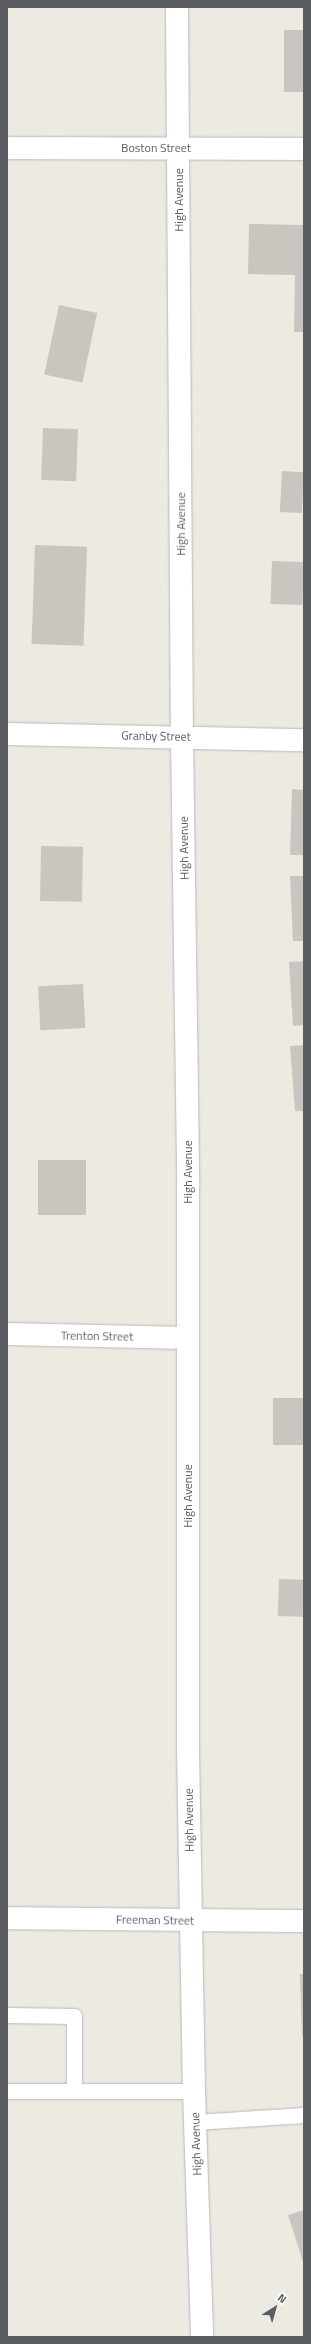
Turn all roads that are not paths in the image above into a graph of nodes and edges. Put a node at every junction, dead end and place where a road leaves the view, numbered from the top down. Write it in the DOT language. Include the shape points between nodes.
graph roads {
  1 [pos="177,7"];
  2 [pos="7,148"];
  3 [pos="179,148"];
  4 [pos="304,149"];
  5 [pos="7,734"];
  6 [pos="182,736"];
  7 [pos="304,740"];
  8 [pos="7,1334"];
  9 [pos="188,1338"];
  10 [pos="7,1918"];
  11 [pos="191,1920"];
  12 [pos="304,1921"];
  13 [pos="7,2015"];
  14 [pos="7,2090"];
  15 [pos="74,2091"];
  16 [pos="194,2091"];
  17 [pos="304,2115"];
  18 [pos="195,2122"];
  19 [pos="202,2337"];
  1 -- 3 [label="main road, High Avenue"];
  2 -- 3 [label="main road, Boston Street"];
  3 -- 4 [label="main road, Boston Street"];
  3 -- 6 [label="main road, High Avenue"];
  5 -- 6 [label="main road, Granby Street"];
  6 -- 7 [label="main road, Granby Street"];
  6 -- 9 [label="main road, High Avenue"];
  8 -- 9 [label="main road, Trenton Street"];
  9 -- 11 [label="main road, High Avenue" via="188,1750"];
  10 -- 11 [label="main road, Freeman Street"];
  11 -- 12 [label="main road, Freeman Street"];
  11 -- 16 [label="main road, High Avenue"];
  13 -- 15 [label="lane" via="74,2016"];
  14 -- 15 [label="lane"];
  15 -- 16 [label="lane"];
  16 -- 18 [label="main road, High Avenue"];
  17 -- 18 [label="lane"];
  18 -- 19 [label="main road, High Avenue"];
}
